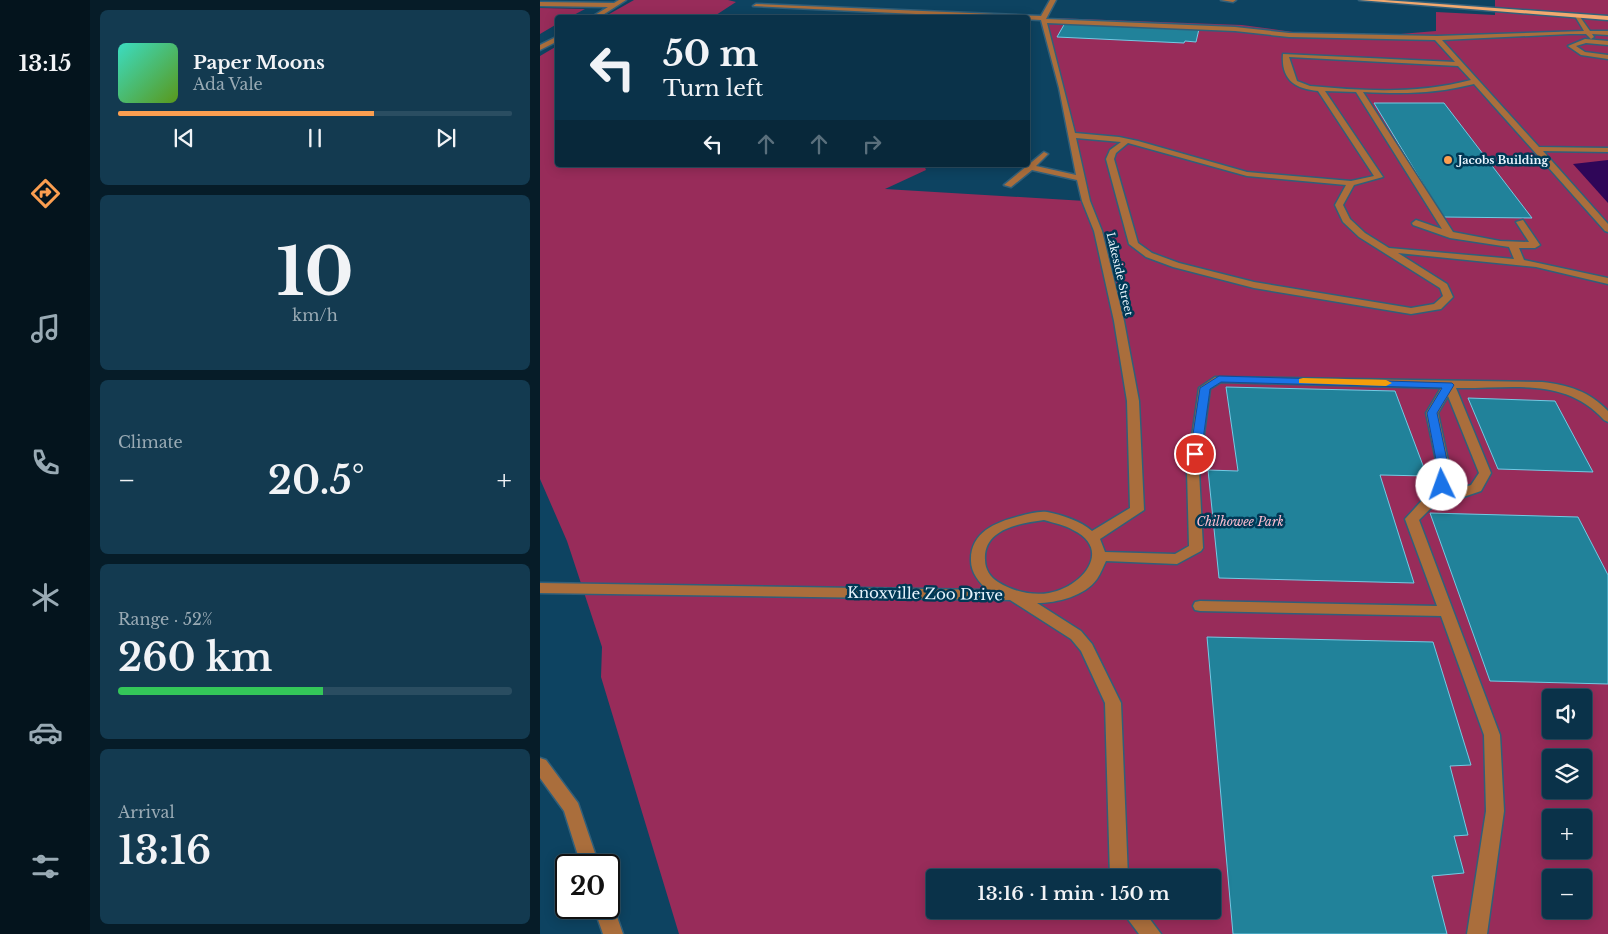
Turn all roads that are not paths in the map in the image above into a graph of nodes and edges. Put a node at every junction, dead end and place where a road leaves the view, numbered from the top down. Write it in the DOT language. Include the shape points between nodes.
graph roads {
  1 [pos="607,0"];
  2 [pos="623,0"];
  3 [pos="764,0"];
  4 [pos="1053,0"];
  5 [pos="1224,0"];
  6 [pos="1233,0"];
  7 [pos="1362,0"];
  8 [pos="1429,0"];
  9 [pos="1418,2"];
  10 [pos="540,4"];
  11 [pos="597,4"];
  12 [pos="615,5"];
  13 [pos="856,7"];
  14 [pos="1608,12"];
  15 [pos="598,15"];
  16 [pos="847,15"];
  17 [pos="981,15"];
  18 [pos="1578,16"];
  19 [pos="1030,18"];
  20 [pos="1608,18"];
  21 [pos="1043,19"];
  22 [pos="1589,32"];
  23 [pos="1608,33"];
  24 [pos="1289,35"];
  25 [pos="1437,38"];
  26 [pos="555,40"];
  27 [pos="1279,40"];
  28 [pos="1593,41"];
  29 [pos="1608,43"];
  30 [pos="540,48"];
  31 [pos="1608,57"];
  32 [pos="1461,64"];
  33 [pos="1476,81"];
  34 [pos="1320,89"];
  35 [pos="1358,90"];
  36 [pos="1071,135"];
  37 [pos="1126,140"];
  38 [pos="1537,150"];
  39 [pos="1608,150"];
  40 [pos="1044,154"];
  41 [pos="1078,165"];
  42 [pos="1030,167"];
  43 [pos="1049,170"];
  44 [pos="1080,178"];
  45 [pos="1351,184"];
  46 [pos="1008,185"];
  47 [pos="1520,222"];
  48 [pos="1416,223"];
  49 [pos="1608,229"];
  50 [pos="1450,235"];
  51 [pos="1513,245"];
  52 [pos="1386,249"];
  53 [pos="1520,263"];
  54 [pos="1608,281"];
  55 [pos="1449,385"];
  56 [pos="1608,418"];
  57 [pos="1426,505"];
  58 [pos="1093,537"];
  59 [pos="1100,556"];
  60 [pos="540,588"];
  61 [pos="1013,595"];
  62 [pos="1200,606"];
  63 [pos="1446,611"];
  64 [pos="540,765"];
  65 [pos="587,854"];
  66 [pos="1120,869"];
  67 [pos="608,919"];
  68 [pos="1138,919"];
  69 [pos="613,934"];
  70 [pos="1151,934"];
  71 [pos="1477,934"];
  1 -- 11 [label="street"];
  2 -- 12 [label="street"];
  3 -- 13 [label="street" via="756,6"];
  4 -- 21 [label="street"];
  5 -- 6 [label="street"];
  7 -- 9 [label="main road"];
  8 -- 14 [label="main road"];
  9 -- 18 [label="main road"];
  10 -- 11 [label="street"];
  11 -- 12 [label="street"];
  12 -- 15 [label="street"];
  13 -- 16 [label="street"];
  13 -- 17 [label="street"];
  18 -- 20 [label="main road"];
  18 -- 22 [label="street"];
  19 -- 21 [label="street"];
  21 -- 24 [label="street"];
  21 -- 36 [label="street, Lakeside Street"];
  22 -- 23 [label="street"];
  22 -- 25 [label="street"];
  22 -- 28 [label="street"];
  24 -- 25 [label="street"];
  24 -- 27 [label="street"];
  25 -- 32 [label="street"];
  26 -- 30 [label="street"];
  28 -- 29 [label="street"];
  28 -- 31 [label="street" via="1571,46 1583,54"];
  32 -- 33 [label="street"];
  32 -- 34 [label="street" via="1284,53 1292,80 1300,88"];
  33 -- 35 [label="street" via="1418,92"];
  33 -- 38 [label="street"];
  34 -- 35 [label="street"];
  34 -- 45 [label="street" via="1379,177"];
  35 -- 50 [label="street"];
  36 -- 37 [label="street"];
  36 -- 41 [label="street, Lakeside Street"];
  37 -- 45 [label="street" via="1247,174"];
  37 -- 52 [label="street" via="1110,159 1134,244 1149,255 1254,285 1411,311 1438,307 1448,298 1444,286"];
  38 -- 39 [label="street"];
  38 -- 49 [label="street"];
  40 -- 42 [label="street"];
  41 -- 43 [label="street"];
  41 -- 44 [label="street, Lakeside Street"];
  42 -- 43 [label="street"];
  42 -- 46 [label="street"];
  43 -- 44 [label="street"];
  44 -- 58 [label="street, Lakeside Street" via="1098,231 1119,321 1134,420 1137,510"];
  45 -- 52 [label="street" via="1339,205 1346,220 1362,235"];
  47 -- 51 [label="street" via="1535,245"];
  48 -- 50 [label="street"];
  50 -- 51 [label="street"];
  51 -- 53 [label="street"];
  52 -- 53 [label="street"];
  53 -- 54 [label="street"];
  55 -- 56 [label="street" via="1549,386 1569,390 1596,404"];
  55 -- 57 [label="street" via="1432,413 1442,465 1442,485"];
  55 -- 57 [label="street" via="1485,473 1476,488"];
  55 -- 59 [label="street" via="1219,379 1205,388 1193,471 1196,548 1177,559"];
  57 -- 63 [label="street" via="1412,519"];
  58 -- 59 [label="street"];
  58 -- 61 [label="street" via="1081,527 1045,516 1025,517 990,532 980,544 977,558 980,572 991,585"];
  59 -- 61 [label="street" via="1094,575 1066,594 1046,599"];
  60 -- 61 [label="street, Knoxville Zoo Drive"];
  61 -- 66 [label="street, Knoxville Zoo Drive" via="1076,636 1087,648 1112,703"];
  62 -- 63 [label="street"];
  63 -- 71 [label="street" via="1492,735 1495,811"];
  64 -- 65 [label="street" via="572,808"];
  67 -- 69 [label="street"];
  68 -- 70 [label="street"];
}
